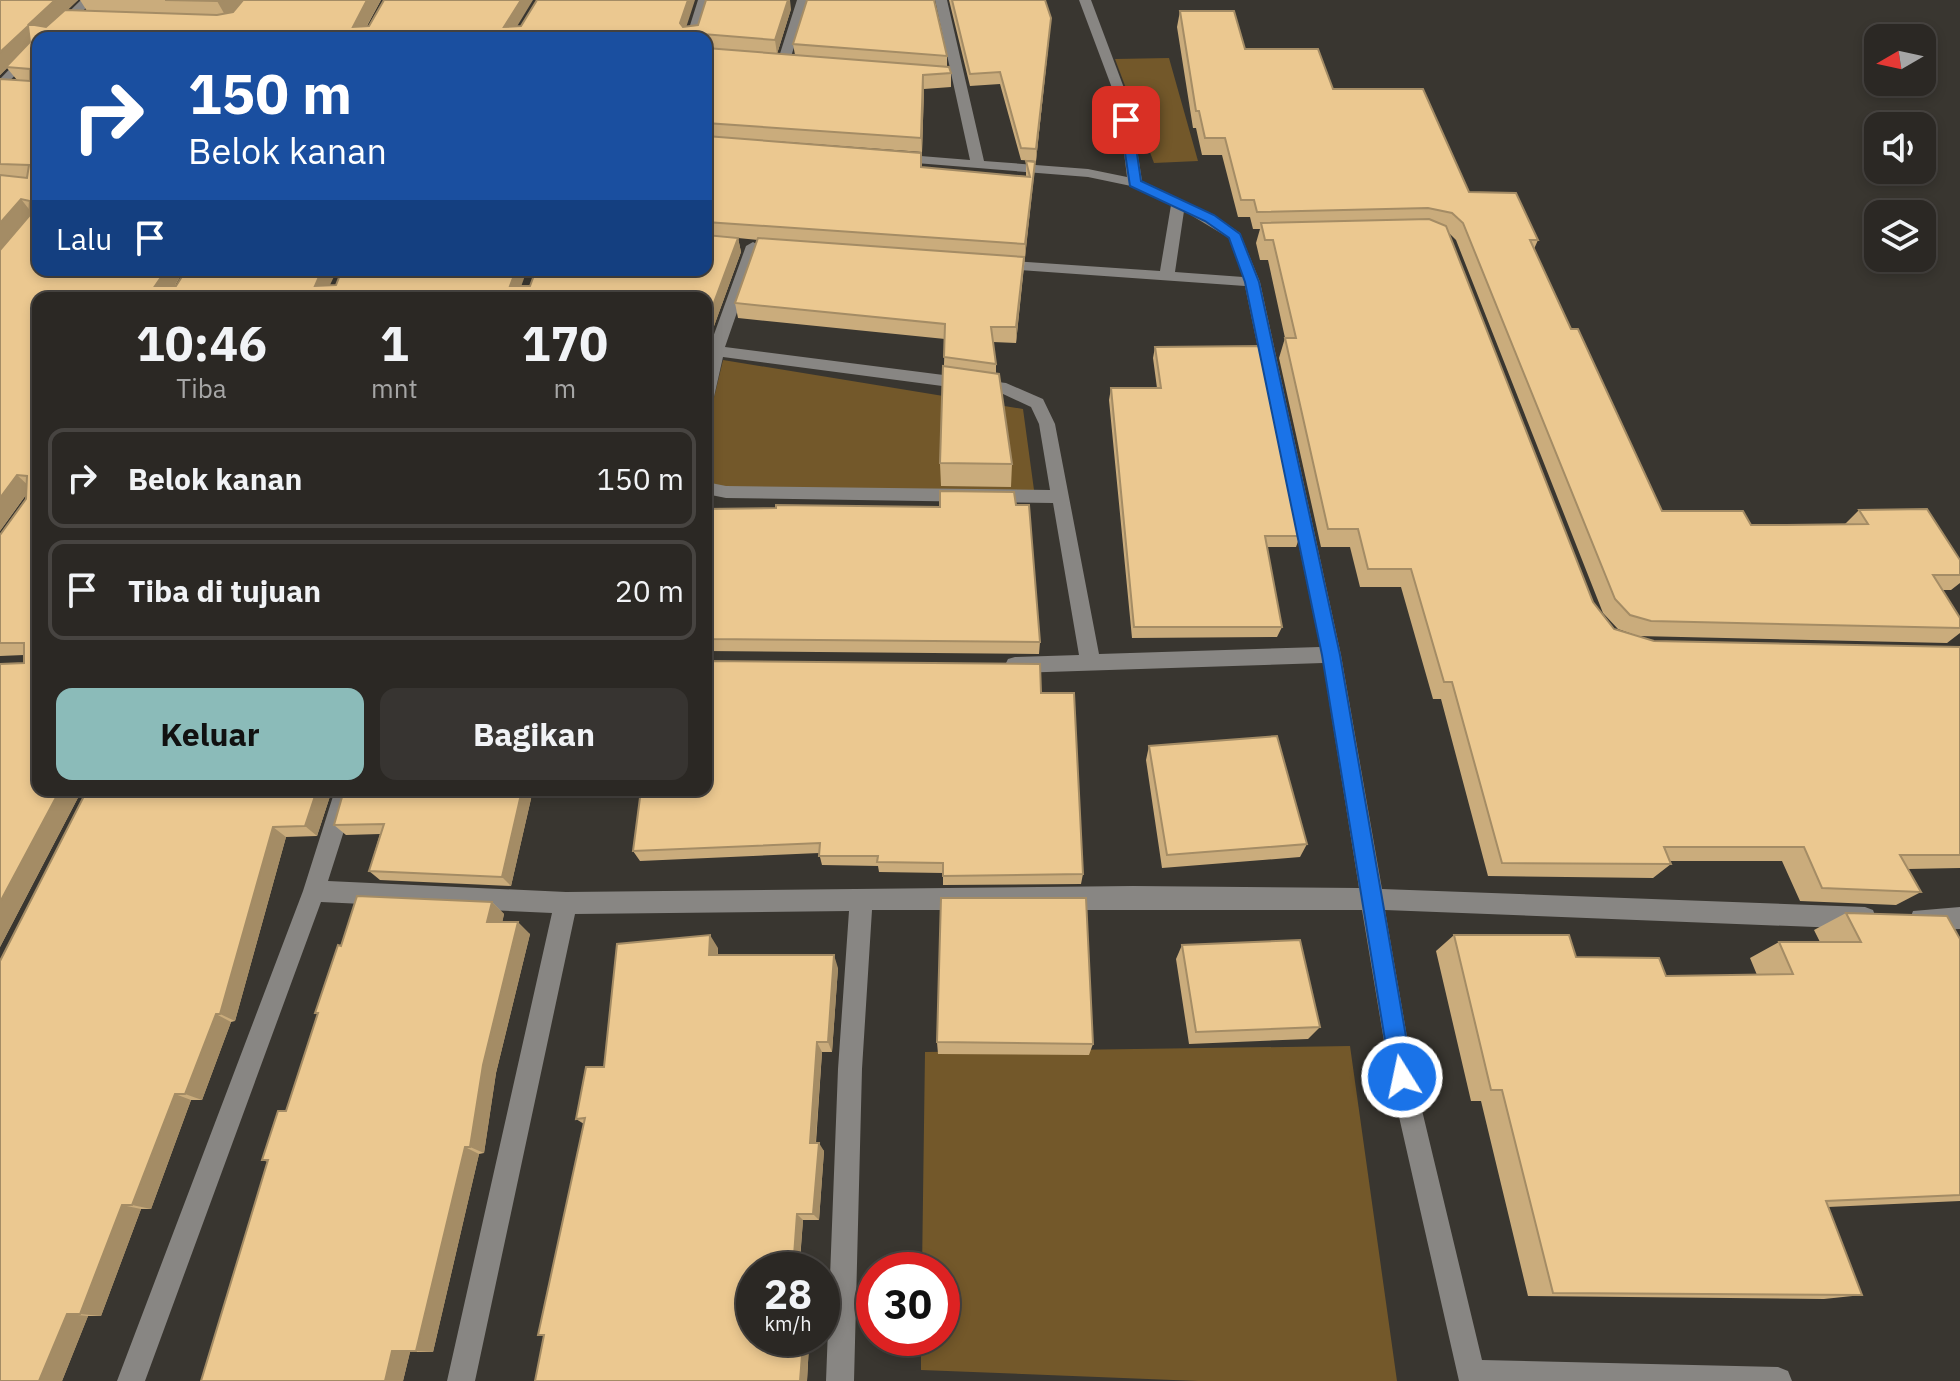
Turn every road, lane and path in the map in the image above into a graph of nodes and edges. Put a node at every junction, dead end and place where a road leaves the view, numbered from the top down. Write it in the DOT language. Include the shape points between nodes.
graph roads {
  1 [pos="88,0"];
  2 [pos="704,0"];
  3 [pos="803,0"];
  4 [pos="941,0"];
  5 [pos="1085,0"];
  6 [pos="71,17"];
  7 [pos="87,17"];
  8 [pos="55,32"];
  9 [pos="694,32"];
  10 [pos="32,53"];
  11 [pos="767,61"];
  12 [pos="941,75"];
  13 [pos="956,75"];
  14 [pos="0,86"];
  15 [pos="15,89"];
  16 [pos="887,157"];
  17 [pos="978,164"];
  18 [pos="1135,183"];
  19 [pos="1178,203"];
  20 [pos="1235,236"];
  21 [pos="1260,237"];
  22 [pos="753,246"];
  23 [pos="981,264"];
  24 [pos="1167,277"];
  25 [pos="1252,282"];
  26 [pos="716,351"];
  27 [pos="712,369"];
  28 [pos="712,489"];
  29 [pos="1059,497"];
  30 [pos="1331,655"];
  31 [pos="998,665"];
  32 [pos="1091,665"];
  33 [pos="344,796"];
  34 [pos="314,891"];
  35 [pos="861,899"];
  36 [pos="1371,899"];
  37 [pos="566,903"];
  38 [pos="1960,918"];
  39 [pos="1472,1378"];
  40 [pos="131,1381"];
  41 [pos="461,1381"];
  42 [pos="840,1381"];
  43 [pos="1778,1381"];
  1 -- 6 [label="street"];
  2 -- 9 [label="street"];
  3 -- 11 [label="street" via="789,63"];
  4 -- 13 [label="street"];
  5 -- 18 [label="street" via="1124,104"];
  6 -- 7 [label="street"];
  6 -- 8 [label="street"];
  10 -- 14 [label="street"];
  12 -- 13 [label="street"];
  13 -- 17 [label="street"];
  14 -- 15 [label="street"];
  16 -- 17 [label="street"];
  17 -- 18 [label="street" via="1088,173"];
  18 -- 19 [label="street"];
  19 -- 20 [label="street"];
  19 -- 24 [label="street"];
  20 -- 21 [label="street"];
  20 -- 25 [label="street"];
  22 -- 26 [label="street"];
  23 -- 24 [label="street"];
  24 -- 25 [label="street"];
  25 -- 30 [label="street"];
  26 -- 27 [label="street"];
  26 -- 29 [label="street" via="1006,389 1037,403 1047,424"];
  28 -- 29 [label="street"];
  29 -- 32 [label="street"];
  30 -- 32 [label="street"];
  30 -- 36 [label="street"];
  31 -- 32 [label="street"];
  33 -- 34 [label="street"];
  34 -- 37 [label="street"];
  34 -- 40 [label="street"];
  35 -- 36 [label="street"];
  35 -- 37 [label="street"];
  35 -- 42 [label="street"];
  36 -- 38 [label="street"];
  36 -- 39 [label="street" via="1402,1077"];
  37 -- 41 [label="street"];
  39 -- 43 [label="street"];
}
